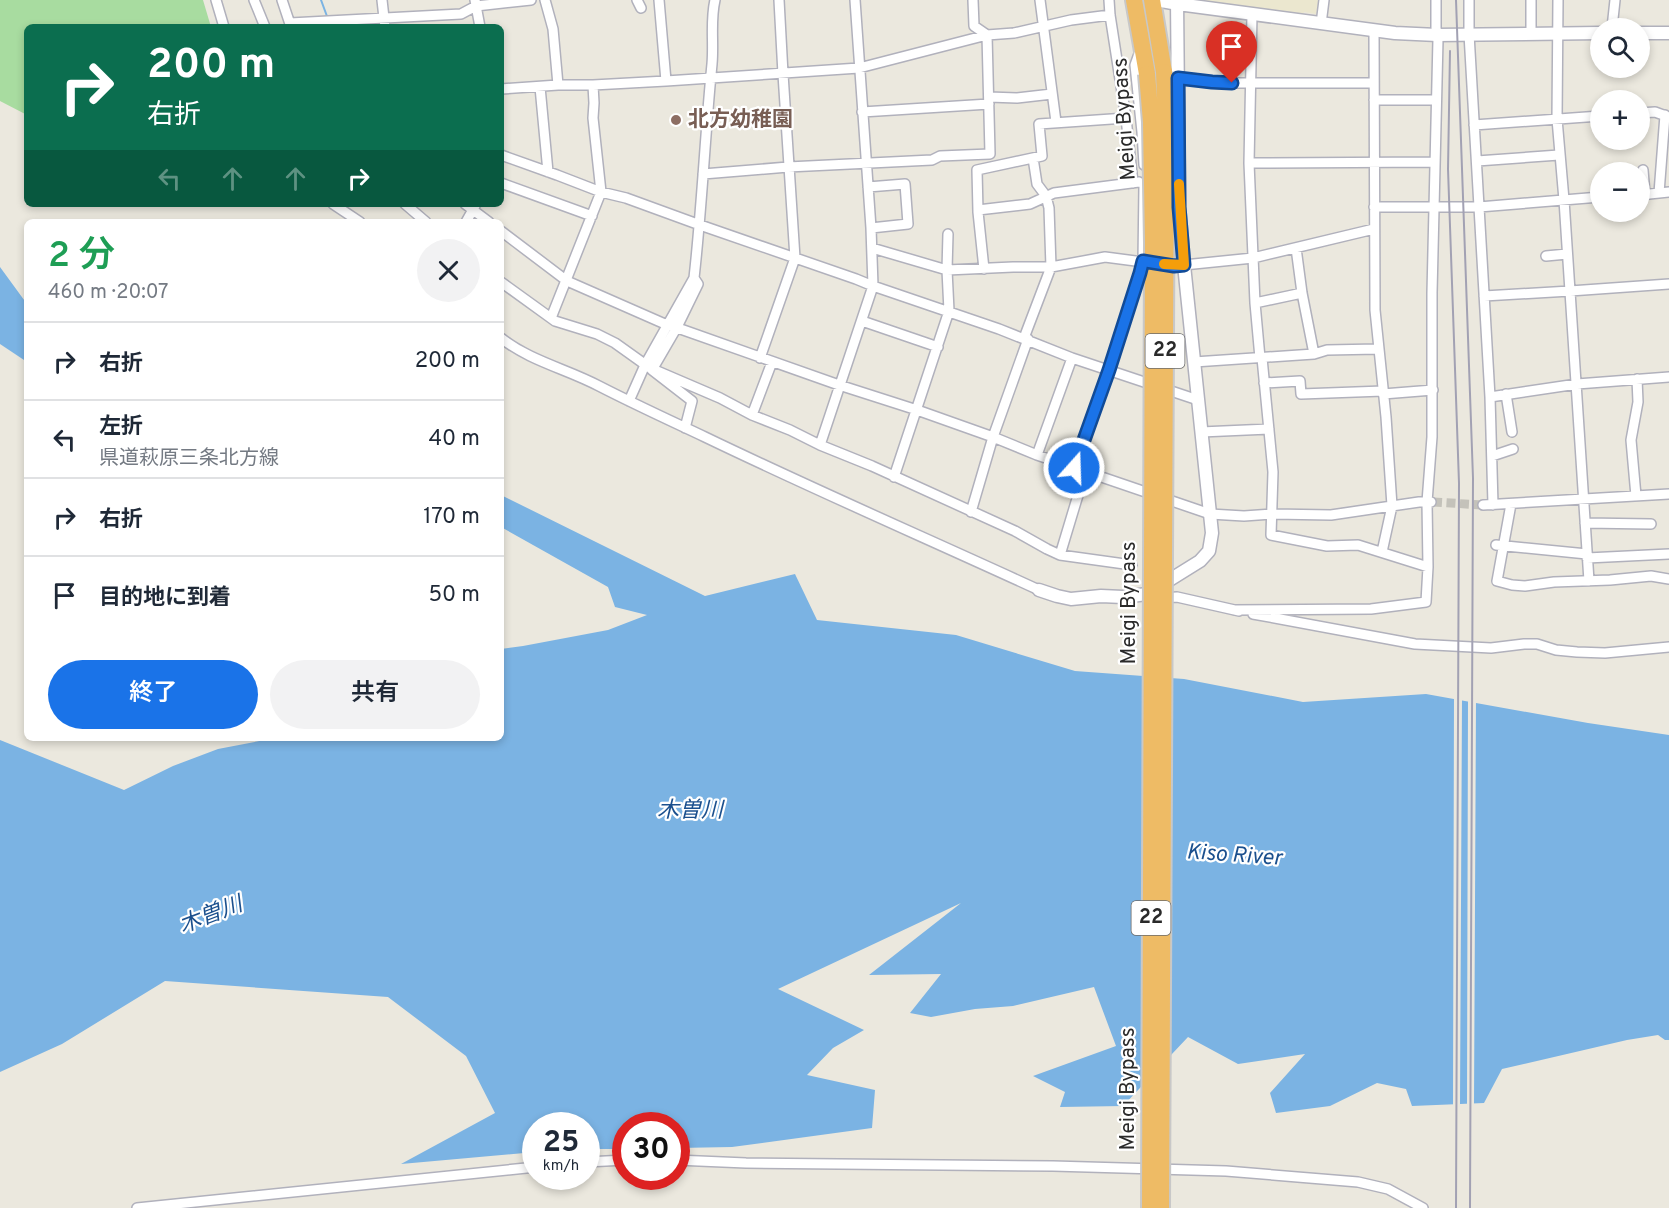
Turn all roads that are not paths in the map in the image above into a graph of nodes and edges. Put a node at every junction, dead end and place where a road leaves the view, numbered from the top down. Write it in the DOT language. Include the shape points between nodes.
graph roads {
  1 [pos="216,0"];
  2 [pos="254,0"];
  3 [pos="282,0"];
  4 [pos="382,0"];
  5 [pos="531,0"];
  6 [pos="545,0"];
  7 [pos="659,0"];
  8 [pos="716,0"];
  9 [pos="779,0"];
  10 [pos="855,0"];
  11 [pos="973,0"];
  12 [pos="1040,0"];
  13 [pos="1109,0"];
  14 [pos="1134,0"];
  15 [pos="1154,0"];
  16 [pos="1324,0"];
  17 [pos="1436,0"];
  18 [pos="1469,0"];
  19 [pos="1531,0"];
  20 [pos="1558,0"];
  21 [pos="1615,0"];
  22 [pos="1177,2"];
  23 [pos="476,3"];
  24 [pos="1252,14"];
  25 [pos="1110,15"];
  26 [pos="1613,18"];
  27 [pos="385,22"];
  28 [pos="223,24"];
  29 [pos="264,24"];
  30 [pos="290,24"];
  31 [pos="322,24"];
  32 [pos="480,24"];
  33 [pos="1321,24"];
  34 [pos="1043,27"];
  35 [pos="1374,31"];
  36 [pos="1557,33"];
  37 [pos="1590,33"];
  38 [pos="1650,33"];
  39 [pos="1669,33"];
  40 [pos="1469,34"];
  41 [pos="1531,34"];
  42 [pos="987,35"];
  43 [pos="1437,35"];
  44 [pos="1142,44"];
  45 [pos="859,68"];
  46 [pos="783,74"];
  47 [pos="1171,75"];
  48 [pos="711,78"];
  49 [pos="666,81"];
  50 [pos="1251,83"];
  51 [pos="1374,83"];
  52 [pos="558,85"];
  53 [pos="593,85"];
  54 [pos="540,87"];
  55 [pos="504,89"];
  56 [pos="1052,94"];
  57 [pos="1374,100"];
  58 [pos="1436,100"];
  59 [pos="989,101"];
  60 [pos="862,112"];
  61 [pos="1650,112"];
  62 [pos="1667,116"];
  63 [pos="1590,117"];
  64 [pos="1126,118"];
  65 [pos="1557,119"];
  66 [pos="1056,122"];
  67 [pos="1474,124"];
  68 [pos="990,154"];
  69 [pos="1559,155"];
  70 [pos="504,156"];
  71 [pos="1033,158"];
  72 [pos="1477,161"];
  73 [pos="1434,162"];
  74 [pos="1249,163"];
  75 [pos="1374,163"];
  76 [pos="866,164"];
  77 [pos="788,167"];
  78 [pos="990,167"];
  79 [pos="548,172"];
  80 [pos="703,174"];
  81 [pos="1144,181"];
  82 [pos="1133,183"];
  83 [pos="504,184"];
  84 [pos="868,187"];
  85 [pos="601,192"];
  86 [pos="1664,193"];
  87 [pos="1046,196"];
  88 [pos="1590,198"];
  89 [pos="1564,200"];
  90 [pos="338,207"];
  91 [pos="408,207"];
  92 [pos="472,207"];
  93 [pos="1374,207"];
  94 [pos="1433,207"];
  95 [pos="1479,207"];
  96 [pos="978,210"];
  97 [pos="592,216"];
  98 [pos="356,219"];
  99 [pos="422,219"];
  100 [pos="486,219"];
  101 [pos="700,225"];
  102 [pos="871,228"];
  103 [pos="1374,229"];
  104 [pos="504,233"];
  105 [pos="948,234"];
  106 [pos="872,248"];
  107 [pos="1296,248"];
  108 [pos="1567,254"];
  109 [pos="1546,255"];
  110 [pos="795,258"];
  111 [pos="1253,258"];
  112 [pos="1143,261"];
  113 [pos="1184,265"];
  114 [pos="1051,267"];
  115 [pos="984,269"];
  116 [pos="947,270"];
  117 [pos="693,278"];
  118 [pos="567,281"];
  119 [pos="504,284"];
  120 [pos="1669,284"];
  121 [pos="873,286"];
  122 [pos="1570,291"];
  123 [pos="1302,293"];
  124 [pos="1484,296"];
  125 [pos="1255,303"];
  126 [pos="949,311"];
  127 [pos="551,318"];
  128 [pos="862,321"];
  129 [pos="669,325"];
  130 [pos="1026,339"];
  131 [pos="504,341"];
  132 [pos="938,347"];
  133 [pos="1378,349"];
  134 [pos="1314,354"];
  135 [pos="760,358"];
  136 [pos="1072,358"];
  137 [pos="1261,358"];
  138 [pos="772,362"];
  139 [pos="1194,362"];
  140 [pos="648,367"];
  141 [pos="1109,370"];
  142 [pos="1669,377"];
  143 [pos="1637,380"];
  144 [pos="1264,383"];
  145 [pos="1576,384"];
  146 [pos="839,385"];
  147 [pos="1433,390"];
  148 [pos="1383,393"];
  149 [pos="1506,394"];
  150 [pos="1490,397"];
  151 [pos="1198,400"];
  152 [pos="628,401"];
  153 [pos="917,410"];
  154 [pos="752,415"];
  155 [pos="685,428"];
  156 [pos="1269,429"];
  157 [pos="1202,432"];
  158 [pos="1512,432"];
  159 [pos="993,437"];
  160 [pos="820,445"];
  161 [pos="1513,449"];
  162 [pos="1037,455"];
  163 [pos="1492,456"];
  164 [pos="1074,468"];
  165 [pos="1085,472"];
  166 [pos="894,477"];
  167 [pos="1669,494"];
  168 [pos="1636,496"];
  169 [pos="1584,499"];
  170 [pos="1430,502"];
  171 [pos="1511,504"];
  172 [pos="1483,505"];
  173 [pos="1493,505"];
  174 [pos="1392,506"];
  175 [pos="970,512"];
  176 [pos="1210,514"];
  177 [pos="1273,514"];
  178 [pos="1585,523"];
  179 [pos="1651,524"];
  180 [pos="1500,546"];
  181 [pos="1382,552"];
  182 [pos="1669,554"];
  183 [pos="1060,555"];
  184 [pos="1587,556"];
  185 [pos="1132,565"];
  186 [pos="1428,567"];
  187 [pos="1669,579"];
  188 [pos="1589,581"];
  189 [pos="1039,590"];
  190 [pos="1147,594"];
  191 [pos="1234,610"];
  192 [pos="1669,648"];
  193 [pos="690,1161"];
  194 [pos="522,1168"];
  195 [pos="137,1208"];
  196 [pos="1150,1208"];
  197 [pos="1161,1208"];
  198 [pos="1423,1208"];
  1 -- 28 [label="street"];
  2 -- 29 [label="street"];
  3 -- 30 [label="street"];
  4 -- 27 [label="street"];
  5 -- 23 [label="street"];
  6 -- 52 [label="street" via="553,29"];
  7 -- 49 [label="street"];
  8 -- 48 [label="street" via="712,12"];
  9 -- 46 [label="street"];
  10 -- 45 [label="street"];
  11 -- 42 [label="street" via="974,26"];
  12 -- 34 [label="street"];
  13 -- 25 [label="street"];
  14 -- 44 [label="highway, Meigi Bypass / 22"];
  15 -- 22 [label="main road"];
  15 -- 47 [label="highway, Meigi Bypass / 22"];
  16 -- 33 [label="street"];
  17 -- 43 [label="street"];
  18 -- 40 [label="street"];
  19 -- 41 [label="street"];
  20 -- 36 [label="street"];
  21 -- 26 [label="street"];
  22 -- 24 [label="main road"];
  22 -- 47 [label="main road"];
  23 -- 27 [label="street" via="460,14"];
  23 -- 32 [label="street"];
  24 -- 33 [label="main road"];
  24 -- 50 [label="street"];
  25 -- 34 [label="street"];
  25 -- 64 [label="street"];
  27 -- 31 [label="street"];
  33 -- 35 [label="main road"];
  34 -- 42 [label="street"];
  34 -- 56 [label="street"];
  35 -- 43 [label="main road"];
  35 -- 51 [label="street"];
  36 -- 37 [label="main road"];
  36 -- 41 [label="main road"];
  36 -- 65 [label="street"];
  38 -- 39 [label="main road"];
  40 -- 41 [label="main road"];
  40 -- 43 [label="main road"];
  40 -- 67 [label="street"];
  42 -- 45 [label="street"];
  42 -- 59 [label="street"];
  43 -- 58 [label="street"];
  44 -- 81 [label="street" via="1135,65"];
  44 -- 196 [label="highway, Meigi Bypass / 22, bridge" via="1151,122 1153,243"];
  45 -- 46 [label="street"];
  45 -- 60 [label="street"];
  46 -- 48 [label="street"];
  46 -- 77 [label="street"];
  47 -- 50 [label="street"];
  47 -- 113 [label="main road"];
  47 -- 197 [label="highway, Meigi Bypass / 22, bridge" via="1166,154"];
  48 -- 49 [label="street"];
  48 -- 80 [label="street"];
  49 -- 53 [label="street"];
  50 -- 51 [label="street"];
  50 -- 74 [label="street"];
  51 -- 57 [label="street"];
  52 -- 53 [label="street"];
  52 -- 54 [label="street"];
  53 -- 85 [label="street"];
  54 -- 55 [label="street"];
  54 -- 79 [label="street"];
  56 -- 59 [label="street"];
  56 -- 66 [label="street"];
  57 -- 58 [label="street"];
  57 -- 75 [label="street"];
  58 -- 73 [label="street"];
  59 -- 60 [label="street"];
  59 -- 68 [label="street"];
  60 -- 76 [label="street"];
  61 -- 62 [label="street"];
  62 -- 86 [label="street"];
  63 -- 65 [label="street"];
  64 -- 66 [label="street"];
  64 -- 82 [label="street"];
  65 -- 67 [label="street"];
  65 -- 69 [label="street"];
  66 -- 71 [label="street" via="1039,124 1042,156"];
  67 -- 72 [label="street"];
  68 -- 76 [label="street"];
  68 -- 78 [label="street"];
  69 -- 72 [label="street"];
  69 -- 89 [label="street"];
  70 -- 79 [label="street"];
  71 -- 78 [label="street"];
  71 -- 87 [label="street" via="1037,184"];
  72 -- 95 [label="street"];
  73 -- 75 [label="street"];
  73 -- 94 [label="street"];
  74 -- 75 [label="street"];
  74 -- 111 [label="street"];
  75 -- 93 [label="street"];
  76 -- 77 [label="street"];
  76 -- 84 [label="street"];
  77 -- 80 [label="street"];
  77 -- 110 [label="street"];
  78 -- 96 [label="street" via="977,170"];
  79 -- 85 [label="street"];
  80 -- 101 [label="street"];
  81 -- 82 [label="street"];
  81 -- 112 [label="street"];
  82 -- 87 [label="street"];
  83 -- 97 [label="street"];
  84 -- 102 [label="street"];
  84 -- 102 [label="street" via="905,184 908,224"];
  85 -- 97 [label="street"];
  85 -- 101 [label="street"];
  87 -- 96 [label="street" via="1030,204"];
  87 -- 114 [label="street"];
  88 -- 89 [label="street"];
  89 -- 95 [label="street"];
  89 -- 108 [label="street"];
  90 -- 98 [label="street"];
  91 -- 99 [label="street"];
  92 -- 100 [label="street"];
  93 -- 94 [label="street"];
  93 -- 103 [label="street"];
  94 -- 95 [label="street"];
  94 -- 147 [label="street"];
  95 -- 124 [label="street"];
  96 -- 115 [label="street"];
  97 -- 118 [label="street"];
  101 -- 110 [label="street"];
  101 -- 117 [label="street"];
  102 -- 106 [label="street"];
  103 -- 107 [label="street"];
  103 -- 133 [label="street"];
  104 -- 118 [label="street"];
  105 -- 116 [label="street"];
  106 -- 116 [label="street"];
  106 -- 121 [label="street"];
  107 -- 111 [label="street"];
  107 -- 123 [label="street"];
  108 -- 109 [label="street"];
  108 -- 122 [label="street"];
  110 -- 121 [label="street"];
  110 -- 135 [label="street"];
  111 -- 113 [label="street"];
  111 -- 125 [label="street"];
  112 -- 113 [label="street"];
  112 -- 114 [label="street" via="1106,257"];
  112 -- 141 [label="street"];
  113 -- 139 [label="main road"];
  114 -- 115 [label="street"];
  114 -- 130 [label="street"];
  115 -- 116 [label="street"];
  116 -- 126 [label="street"];
  117 -- 129 [label="street" via="687,282"];
  117 -- 129 [label="street" via="698,284"];
  117 -- 152 [label="street"];
  118 -- 127 [label="street"];
  118 -- 129 [label="street"];
  119 -- 127 [label="street"];
  120 -- 122 [label="street"];
  121 -- 126 [label="street"];
  121 -- 128 [label="street"];
  122 -- 124 [label="street"];
  122 -- 145 [label="street"];
  123 -- 125 [label="street"];
  123 -- 134 [label="street"];
  124 -- 150 [label="street"];
  125 -- 137 [label="street"];
  126 -- 130 [label="street"];
  126 -- 132 [label="street"];
  127 -- 140 [label="street" via="597,333"];
  128 -- 132 [label="street"];
  128 -- 146 [label="street"];
  129 -- 135 [label="street"];
  129 -- 140 [label="street"];
  130 -- 136 [label="street"];
  130 -- 159 [label="street"];
  131 -- 152 [label="street"];
  132 -- 153 [label="street"];
  133 -- 134 [label="street"];
  133 -- 148 [label="street"];
  134 -- 137 [label="street"];
  135 -- 138 [label="street"];
  136 -- 141 [label="street"];
  136 -- 162 [label="street"];
  137 -- 139 [label="street"];
  137 -- 144 [label="street"];
  138 -- 146 [label="street"];
  138 -- 154 [label="street"];
  139 -- 151 [label="main road"];
  140 -- 154 [label="street"];
  140 -- 155 [label="street" via="692,401"];
  141 -- 151 [label="street"];
  141 -- 164 [label="street"];
  142 -- 143 [label="street"];
  143 -- 145 [label="street"];
  143 -- 168 [label="street" via="1638,402 1631,440"];
  144 -- 148 [label="street" via="1300,381 1301,394"];
  144 -- 156 [label="street"];
  145 -- 149 [label="street"];
  145 -- 169 [label="street"];
  146 -- 153 [label="street"];
  146 -- 160 [label="street"];
  147 -- 148 [label="street"];
  147 -- 170 [label="street"];
  148 -- 174 [label="street"];
  149 -- 150 [label="street"];
  149 -- 158 [label="street"];
  150 -- 163 [label="street"];
  151 -- 157 [label="main road"];
  152 -- 155 [label="street"];
  153 -- 159 [label="street"];
  153 -- 166 [label="street"];
  154 -- 160 [label="street"];
  155 -- 189 [label="street"];
  156 -- 157 [label="street"];
  156 -- 177 [label="street"];
  157 -- 176 [label="main road"];
  159 -- 162 [label="street"];
  159 -- 175 [label="street"];
  160 -- 166 [label="street"];
  161 -- 163 [label="street"];
  162 -- 164 [label="street"];
  163 -- 173 [label="street"];
  164 -- 165 [label="street"];
  165 -- 176 [label="street"];
  165 -- 183 [label="street"];
  166 -- 175 [label="street"];
  167 -- 168 [label="street"];
  168 -- 169 [label="street"];
  169 -- 171 [label="street"];
  169 -- 178 [label="street"];
  170 -- 174 [label="street"];
  170 -- 186 [label="street"];
  171 -- 173 [label="street"];
  171 -- 180 [label="street"];
  172 -- 173 [label="street"];
  174 -- 177 [label="street" via="1331,515"];
  174 -- 181 [label="street"];
  175 -- 183 [label="street"];
  176 -- 177 [label="street"];
  176 -- 190 [label="main road" via="1211,542 1204,558"];
  177 -- 181 [label="street" via="1271,535 1327,546 1358,545"];
  178 -- 179 [label="street"];
  178 -- 184 [label="street"];
  180 -- 184 [label="street"];
  180 -- 188 [label="street" via="1497,581 1525,586"];
  181 -- 186 [label="street"];
  182 -- 184 [label="street"];
  183 -- 185 [label="street"];
  184 -- 188 [label="street"];
  186 -- 191 [label="street" via="1426,602 1371,609"];
  187 -- 188 [label="street" via="1651,576"];
  189 -- 190 [label="main road" via="1071,599"];
  190 -- 191 [label="street"];
  191 -- 192 [label="street" via="1414,644 1491,648 1537,644 1556,650 1605,653"];
  193 -- 198 [label="street" via="1226,1171 1358,1182 1388,1189"];
  194 -- 195 [label="street"];
}
